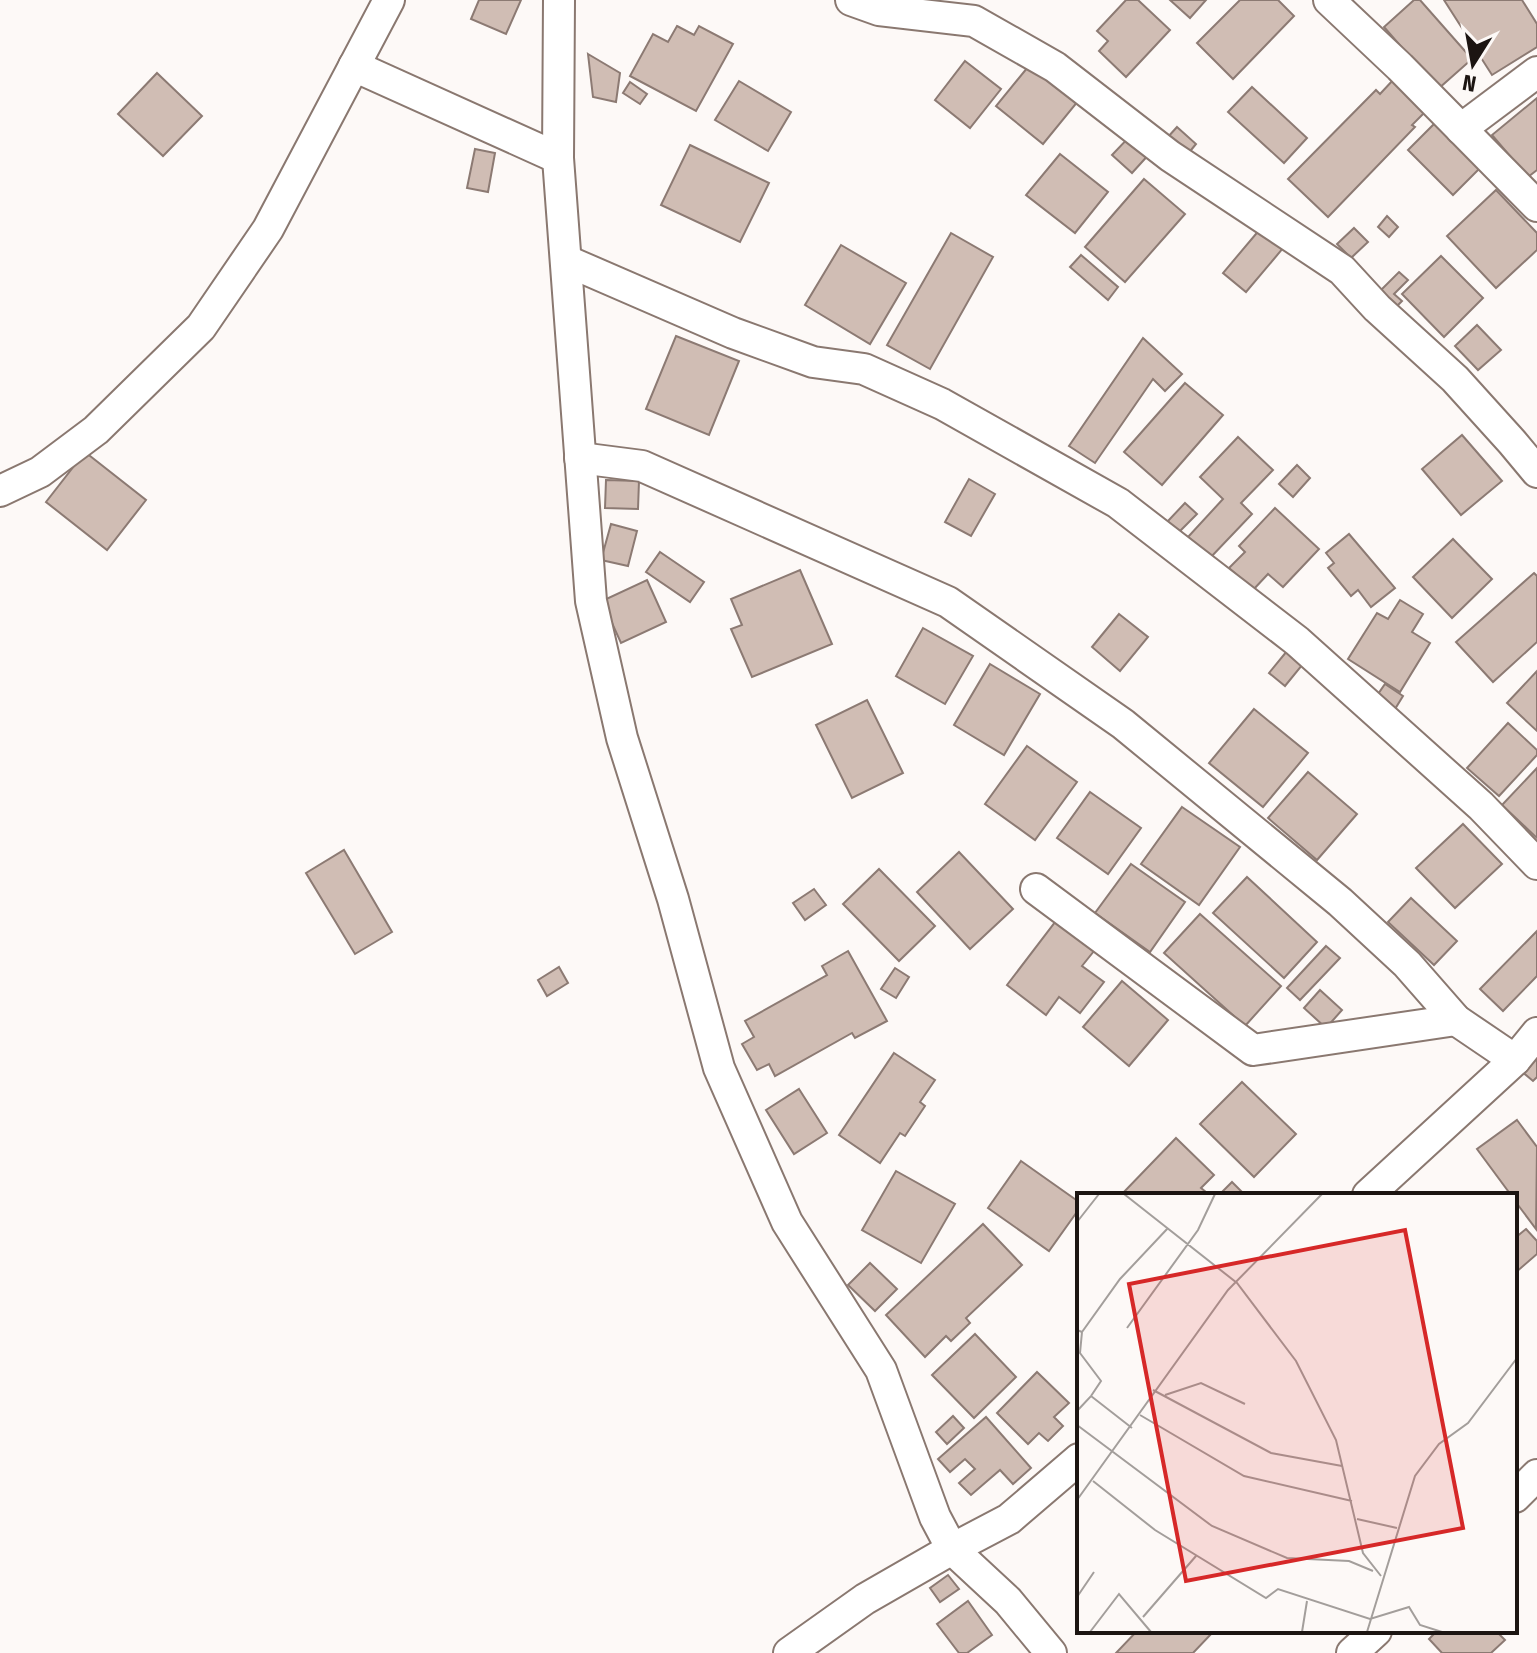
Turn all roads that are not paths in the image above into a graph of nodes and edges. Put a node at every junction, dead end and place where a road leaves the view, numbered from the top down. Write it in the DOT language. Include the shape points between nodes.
graph roads {
  1 [pos="389,0"];
  2 [pos="559,0"];
  3 [pos="851,0"];
  4 [pos="1329,0"];
  5 [pos="354,66"];
  6 [pos="1537,72"];
  7 [pos="1461,129"];
  8 [pos="558,158"];
  9 [pos="1537,206"];
  10 [pos="567,261"];
  11 [pos="580,458"];
  12 [pos="1537,472"];
  13 [pos="0,491"];
  14 [pos="1537,864"];
  15 [pos="1036,889"];
  16 [pos="1456,1020"];
  17 [pos="1537,1033"];
  18 [pos="1515,1060"];
  19 [pos="1370,1193"];
  20 [pos="1077,1461"];
  21 [pos="1537,1475"];
  22 [pos="1517,1495"];
  23 [pos="952,1549"];
  24 [pos="1374,1633"];
  25 [pos="789,1653"];
  26 [pos="1051,1653"];
  27 [pos="1352,1653"];
  1 -- 5 [label="street"];
  2 -- 8 [label="street"];
  3 -- 12 [label="street" via="879,10 974,21 1055,67 1170,156 1342,270 1455,379"];
  4 -- 7 [label="street"];
  5 -- 8 [label="street"];
  5 -- 13 [label="street" via="268,229 201,327 96,430 40,472"];
  6 -- 7 [label="street"];
  7 -- 9 [label="street"];
  8 -- 10 [label="street"];
  10 -- 11 [label="street"];
  10 -- 14 [label="street" via="733,333 813,362 864,369 942,404 1118,503 1297,641 1481,806"];
  11 -- 16 [label="street" via="642,466 948,602 1123,724 1340,902 1407,964"];
  11 -- 23 [label="street" via="591,601 622,738 719,1068 787,1222 881,1370 935,1517"];
  15 -- 16 [label="street" via="1253,1050"];
  16 -- 18 [label="street"];
  17 -- 18 [label="street"];
  18 -- 19 [label="street"];
  20 -- 23 [label="street" via="1009,1519"];
  21 -- 22 [label="street"];
  23 -- 25 [label="street" via="865,1599"];
  23 -- 26 [label="street" via="1008,1601"];
  24 -- 27 [label="street"];
}
